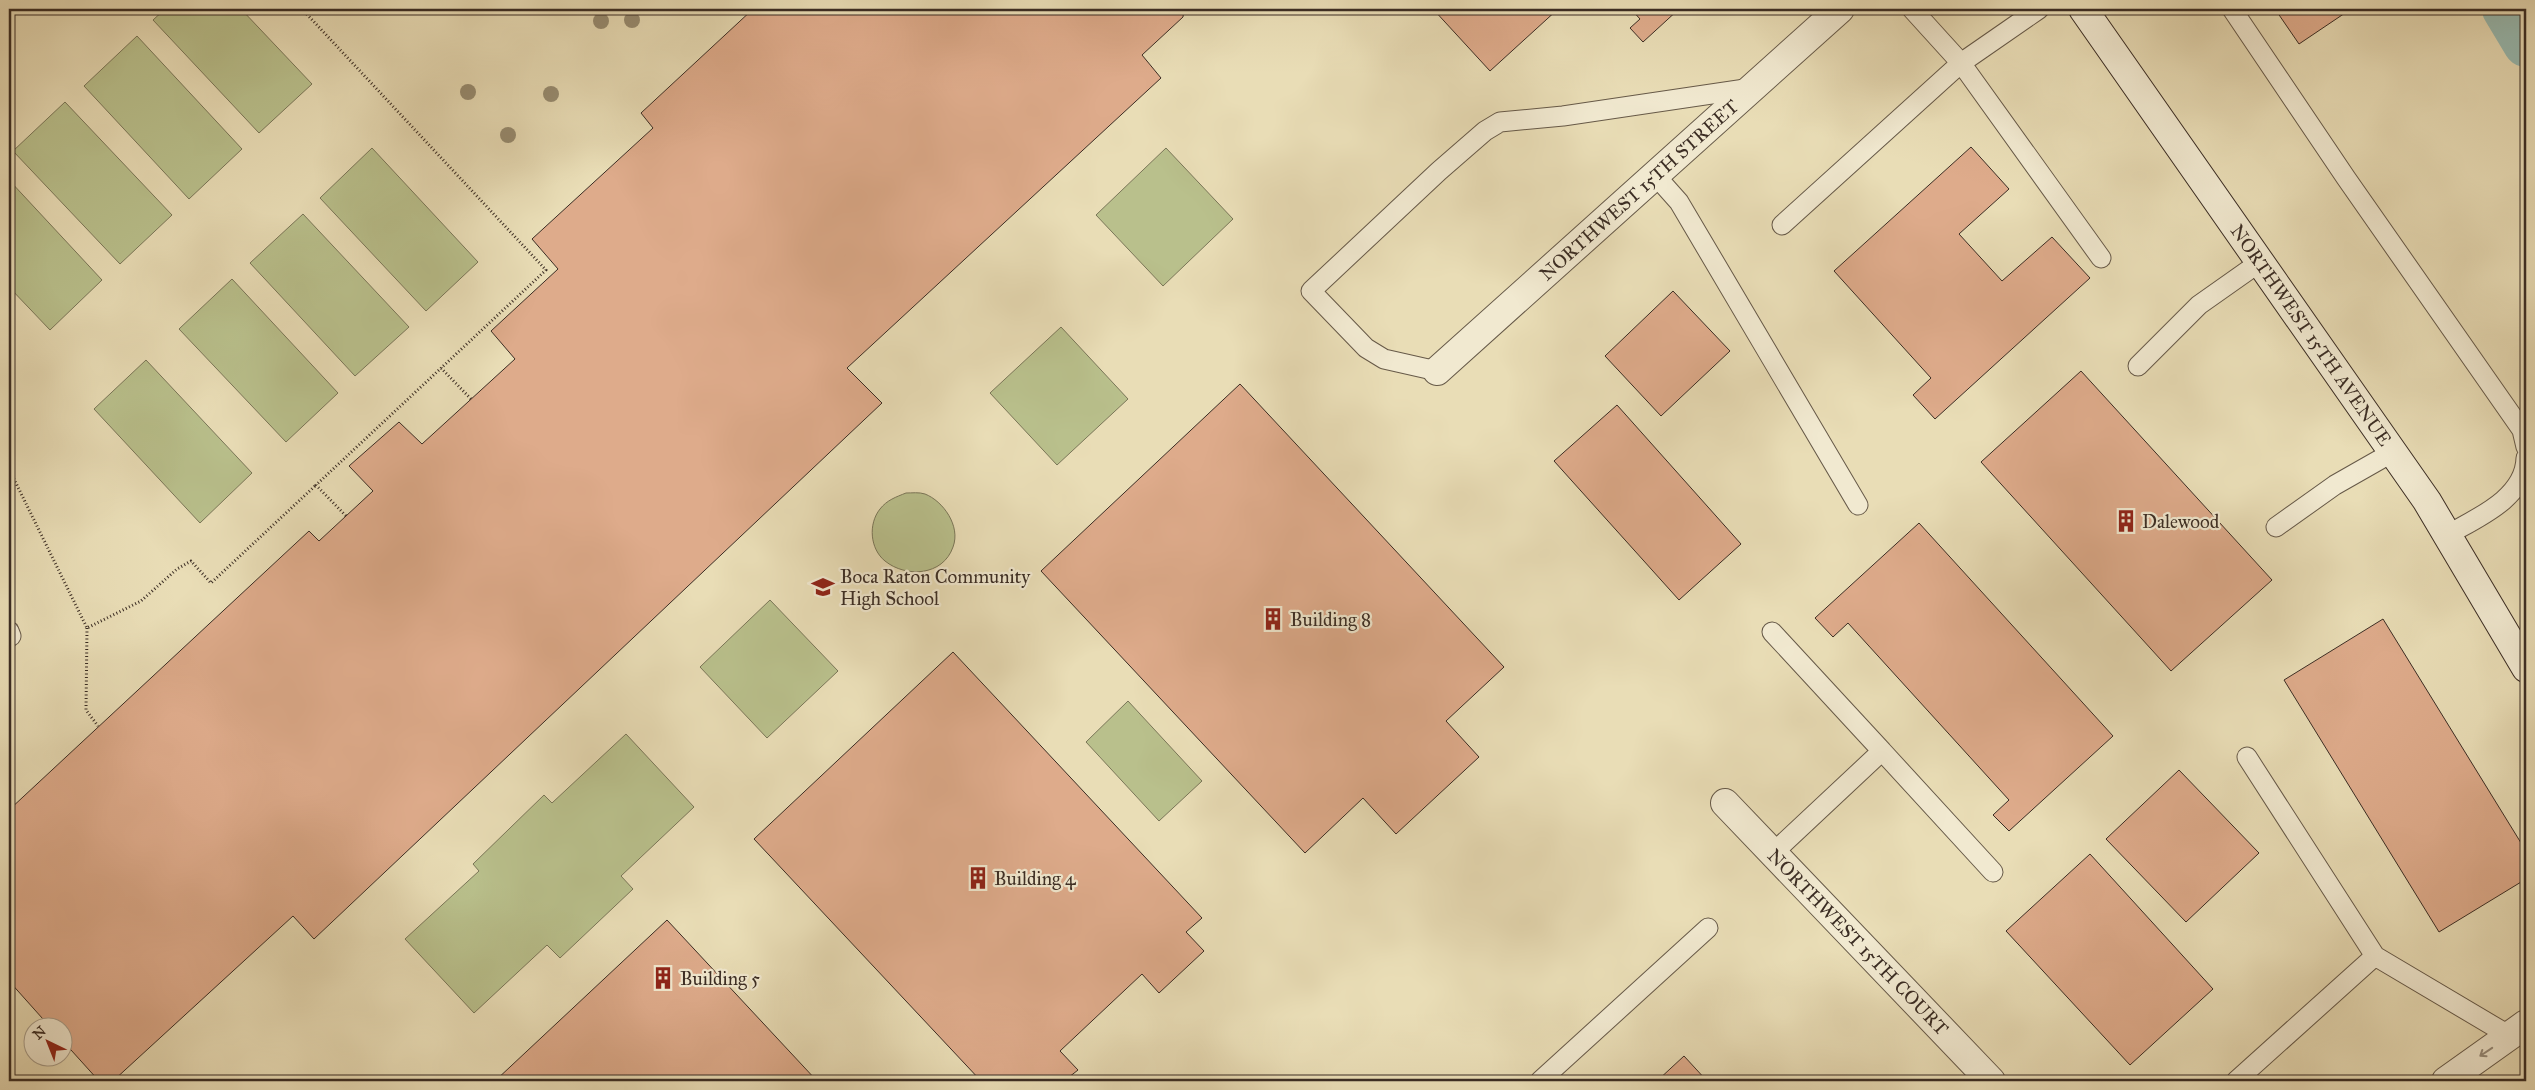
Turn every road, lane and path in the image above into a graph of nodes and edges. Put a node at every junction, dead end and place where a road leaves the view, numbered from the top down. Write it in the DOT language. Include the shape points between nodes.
graph roads {
  1 [pos="302,9"];
  2 [pos="1840,9"];
  3 [pos="1912,9"];
  4 [pos="2038,9"];
  5 [pos="2083,9"];
  6 [pos="2232,9"];
  7 [pos="1962,63"];
  8 [pos="1754,88"];
  9 [pos="1655,175"];
  10 [pos="1782,225"];
  11 [pos="2101,258"];
  12 [pos="2260,262"];
  13 [pos="2138,366"];
  14 [pos="441,368"];
  15 [pos="1437,371"];
  16 [pos="471,399"];
  17 [pos="2526,447"];
  18 [pos="2393,452"];
  19 [pos="2526,458"];
  20 [pos="9,469"];
  21 [pos="316,485"];
  22 [pos="1858,505"];
  23 [pos="346,516"];
  24 [pos="2276,528"];
  25 [pos="2447,535"];
  26 [pos="87,628"];
  27 [pos="9,631"];
  28 [pos="1772,632"];
  29 [pos="9,637"];
  30 [pos="2526,668"];
  31 [pos="98,726"];
  32 [pos="1882,751"];
  33 [pos="2247,757"];
  34 [pos="1725,803"];
  35 [pos="1773,853"];
  36 [pos="1993,872"];
  37 [pos="1708,928"];
  38 [pos="2375,956"];
  39 [pos="2518,1030"];
  40 [pos="1540,1081"];
  41 [pos="1990,1081"];
  42 [pos="2236,1081"];
  43 [pos="2446,1081"];
  1 -- 14 [label="path" via="546,270"];
  2 -- 8 [label="street, NORTHWEST 15TH STREET"];
  3 -- 7 [label="lane"];
  4 -- 7 [label="lane"];
  5 -- 12 [label="street, NORTHWEST 15TH AVENUE"];
  6 -- 17 [label="lane" via="2522,430"];
  7 -- 10 [label="lane"];
  7 -- 11 [label="lane"];
  8 -- 9 [label="street, NORTHWEST 15TH STREET"];
  8 -- 15 [label="lane" via="1500,122 1439,171 1311,291 1366,348 1384,359"];
  9 -- 15 [label="street, NORTHWEST 15TH STREET"];
  9 -- 22 [label="lane" via="1679,202"];
  12 -- 13 [label="lane" via="2198,305"];
  12 -- 18 [label="street, NORTHWEST 15TH AVENUE"];
  14 -- 16 [label="path"];
  14 -- 21 [label="path"];
  18 -- 24 [label="lane" via="2335,485"];
  18 -- 25 [label="street, NORTHWEST 15TH AVENUE"];
  19 -- 25 [label="lane" via="2519,483 2507,498"];
  20 -- 26 [label="path"];
  21 -- 23 [label="path"];
  21 -- 26 [label="path" via="211,582 191,561 141,601"];
  25 -- 30 [label="street, NORTHWEST 15TH AVENUE"];
  26 -- 31 [label="path" via="86,710"];
  27 -- 29 [label="lane"];
  28 -- 32 [label="lane"];
  32 -- 35 [label="lane"];
  32 -- 36 [label="lane"];
  33 -- 38 [label="lane"];
  34 -- 35 [label="street, NORTHWEST 15TH COURT"];
  35 -- 41 [label="street, NORTHWEST 15TH COURT"];
  37 -- 40 [label="lane"];
  38 -- 39 [label="lane"];
  38 -- 42 [label="lane"];
  39 -- 43 [label="street, one-way"];
}
